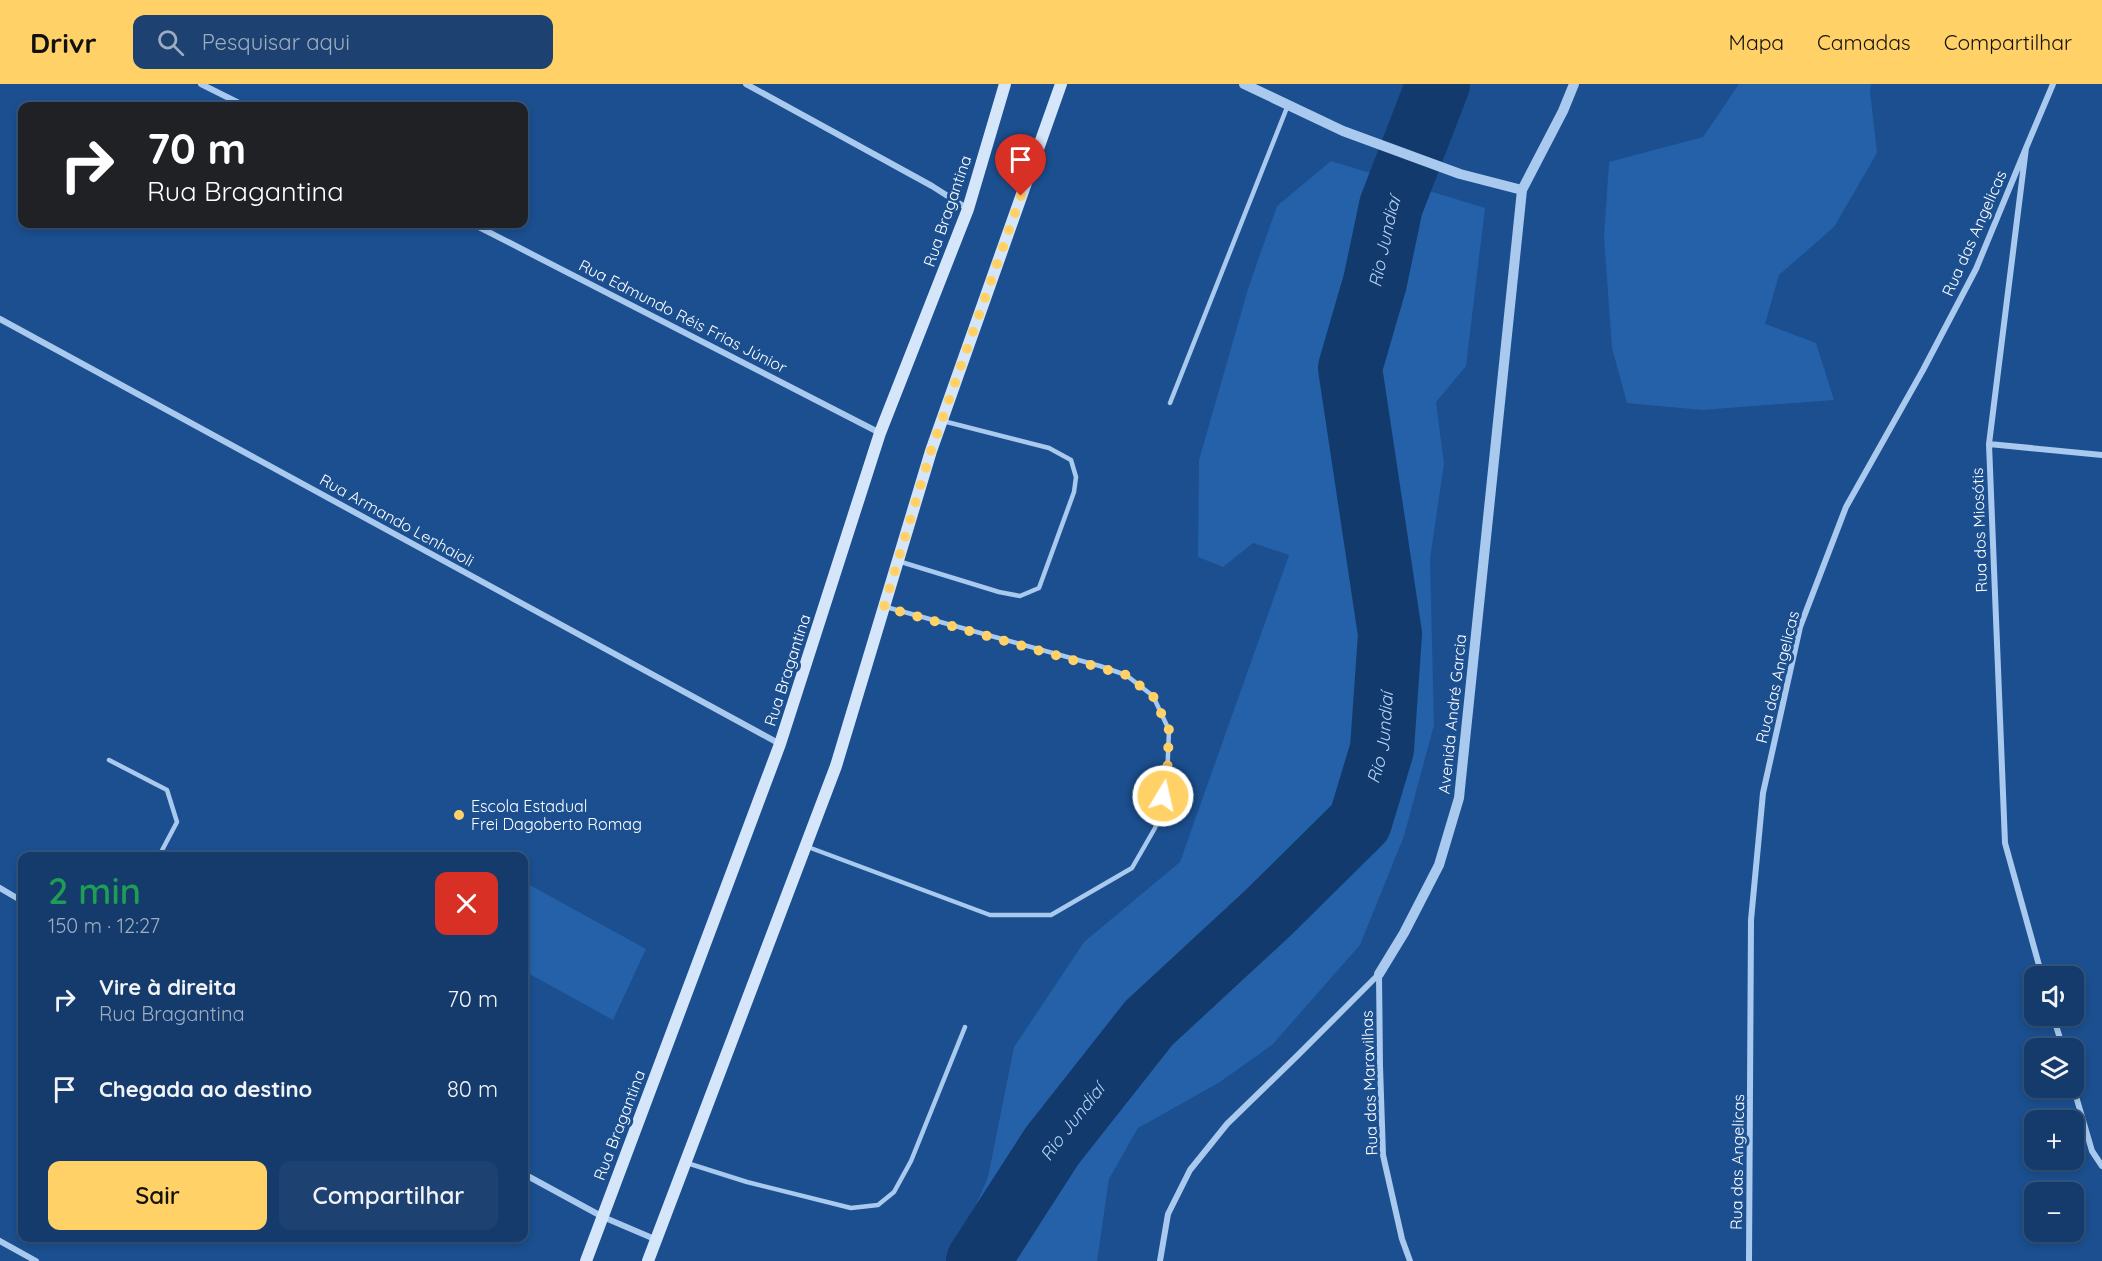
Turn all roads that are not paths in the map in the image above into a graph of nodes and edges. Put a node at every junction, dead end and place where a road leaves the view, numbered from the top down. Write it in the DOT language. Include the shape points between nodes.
graph roads {
  1 [pos="201,84"];
  2 [pos="746,84"];
  3 [pos="1005,84"];
  4 [pos="1061,84"];
  5 [pos="1244,84"];
  6 [pos="1574,84"];
  7 [pos="2053,84"];
  8 [pos="237,102"];
  9 [pos="1288,105"];
  10 [pos="2026,148"];
  11 [pos="1522,190"];
  12 [pos="968,209"];
  13 [pos="481,228"];
  14 [pos="0,319"];
  15 [pos="1170,403"];
  16 [pos="942,421"];
  17 [pos="880,433"];
  18 [pos="1989,444"];
  19 [pos="2102,455"];
  20 [pos="898,561"];
  21 [pos="884,607"];
  22 [pos="780,744"];
  23 [pos="109,760"];
  24 [pos="805,846"];
  25 [pos="161,852"];
  26 [pos="0,888"];
  27 [pos="18,899"];
  28 [pos="2039,966"];
  29 [pos="1379,974"];
  30 [pos="965,1027"];
  31 [pos="2076,1098"];
  32 [pos="687,1163"];
  33 [pos="2102,1166"];
  34 [pos="528,1176"];
  35 [pos="603,1217"];
  36 [pos="0,1241"];
  37 [pos="657,1241"];
  38 [pos="36,1261"];
  39 [pos="586,1261"];
  40 [pos="648,1261"];
  41 [pos="1160,1261"];
  42 [pos="1410,1261"];
  43 [pos="1749,1261"];
  1 -- 8 [label="street"];
  2 -- 12 [label="street"];
  3 -- 12 [label="main road, Rua Bragantina"];
  4 -- 16 [label="main road"];
  5 -- 9 [label="street"];
  6 -- 11 [label="street, Avenida André Garcia"];
  7 -- 10 [label="street, Rua dos Miosótis"];
  9 -- 11 [label="street" via="1343,131 1460,174"];
  9 -- 15 [label="lane"];
  10 -- 18 [label="street, Rua dos Miosótis"];
  10 -- 43 [label="street, Rua das Angelicas" via="1976,269 1846,507 1800,627 1763,793 1751,920"];
  11 -- 29 [label="street, Avenida André Garcia" via="1459,798 1439,865"];
  12 -- 17 [label="main road, Rua Bragantina"];
  13 -- 17 [label="street, Rua Edmundo Réis Frias Júnior"];
  14 -- 22 [label="street, Rua Armando Lenhaioli"];
  16 -- 20 [label="main road"];
  16 -- 20 [label="lane" via="1049,448 1071,459 1076,477 1074,492 1039,588 1020,596"];
  17 -- 22 [label="main road, Rua Bragantina"];
  18 -- 19 [label="street"];
  18 -- 28 [label="street, Rua dos Miosótis" via="2005,843"];
  20 -- 21 [label="main road"];
  21 -- 24 [label="main road" via="836,766"];
  21 -- 24 [label="lane" via="1109,669 1126,675 1153,696 1169,730 1167,780 1155,828 1132,868 1051,915 990,915"];
  22 -- 35 [label="main road, Rua Bragantina"];
  23 -- 25 [label="lane" via="167,790 177,822"];
  24 -- 32 [label="main road"];
  26 -- 27 [label="street"];
  29 -- 41 [label="street, Avenida André Garcia" via="1227,1124 1190,1170 1168,1214"];
  29 -- 42 [label="street, Rua das Maravilhas" via="1383,1155"];
  30 -- 32 [label="lane" via="911,1161 894,1192 878,1205 851,1208"];
  31 -- 33 [label="street" via="2091,1151"];
  32 -- 37 [label="main road"];
  34 -- 35 [label="street"];
  35 -- 37 [label="street"];
  35 -- 39 [label="main road, Rua Bragantina"];
  36 -- 38 [label="street"];
  37 -- 40 [label="main road"];
}
